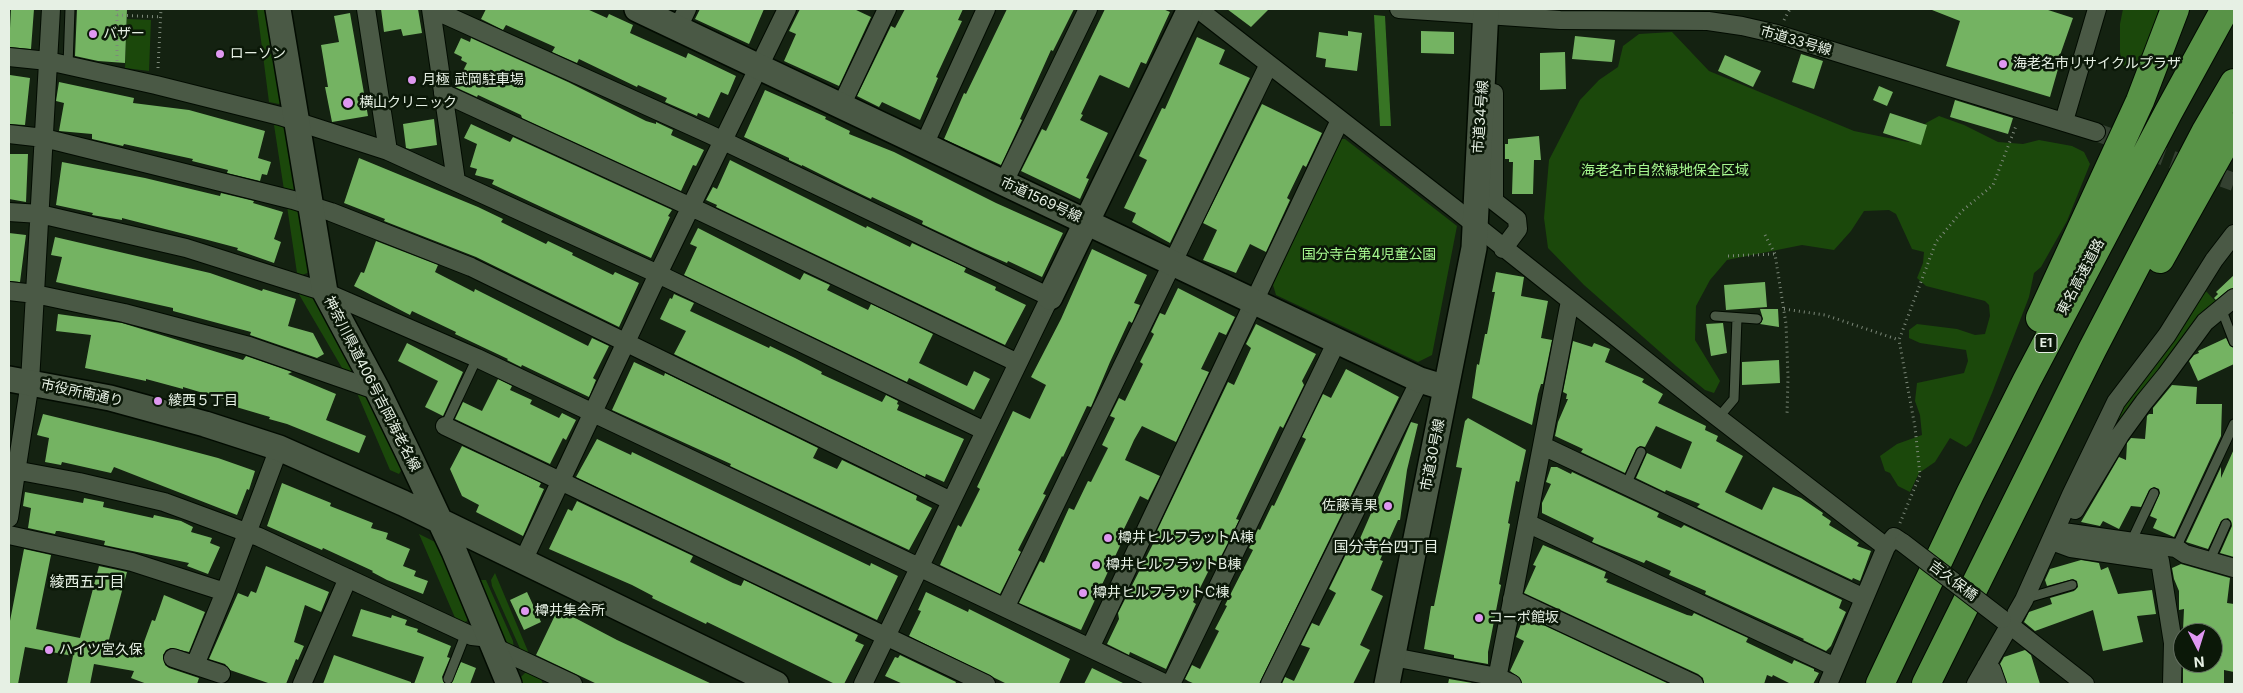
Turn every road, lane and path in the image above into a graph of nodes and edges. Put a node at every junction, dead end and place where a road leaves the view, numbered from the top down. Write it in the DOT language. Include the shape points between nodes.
graph roads {
  1 [pos="51,9"];
  2 [pos="70,9"];
  3 [pos="117,9"];
  4 [pos="161,9"];
  5 [pos="278,9"];
  6 [pos="366,9"];
  7 [pos="431,9"];
  8 [pos="637,9"];
  9 [pos="787,9"];
  10 [pos="887,9"];
  11 [pos="986,9"];
  12 [pos="1088,9"];
  13 [pos="1190,9"];
  14 [pos="1198,9"];
  15 [pos="1399,9"];
  16 [pos="2097,9"];
  17 [pos="2175,9"];
  18 [pos="2225,9"];
  19 [pos="1486,12"];
  20 [pos="117,15"];
  21 [pos="1563,15"];
  22 [pos="161,17"];
  23 [pos="682,18"];
  24 [pos="9,57"];
  25 [pos="48,61"];
  26 [pos="1269,64"];
  27 [pos="68,66"];
  28 [pos="759,66"];
  29 [pos="113,76"];
  30 [pos="2234,83"];
  31 [pos="156,85"];
  32 [pos="1483,90"];
  33 [pos="443,93"];
  34 [pos="841,106"];
  35 [pos="1340,120"];
  36 [pos="2064,121"];
  37 [pos="296,122"];
  38 [pos="2017,123"];
  39 [pos="2234,127"];
  40 [pos="2096,132"];
  41 [pos="9,134"];
  42 [pos="44,138"];
  43 [pos="722,140"];
  44 [pos="924,145"];
  45 [pos="388,151"];
  46 [pos="456,181"];
  47 [pos="1004,182"];
  48 [pos="309,205"];
  49 [pos="690,207"];
  50 [pos="9,212"];
  51 [pos="40,214"];
  52 [pos="1086,221"];
  53 [pos="1475,224"];
  54 [pos="2234,234"];
  55 [pos="1765,235"];
  56 [pos="1503,249"];
  57 [pos="1775,254"];
  58 [pos="1728,256"];
  59 [pos="1173,263"];
  60 [pos="658,274"];
  61 [pos="9,291"];
  62 [pos="325,292"];
  63 [pos="35,294"];
  64 [pos="1050,296"];
  65 [pos="1570,301"];
  66 [pos="1255,302"];
  67 [pos="2227,303"];
  68 [pos="1784,309"];
  69 [pos="1715,316"];
  70 [pos="1737,318"];
  71 [pos="1758,319"];
  72 [pos="1899,340"];
  73 [pos="1337,341"];
  74 [pos="2234,342"];
  75 [pos="626,344"];
  76 [pos="477,358"];
  77 [pos="1018,363"];
  78 [pos="1420,380"];
  79 [pos="20,381"];
  80 [pos="1446,388"];
  81 [pos="378,391"];
  82 [pos="593,413"];
  83 [pos="1787,415"];
  84 [pos="1718,418"];
  85 [pos="2234,424"];
  86 [pos="445,426"];
  87 [pos="985,430"];
  88 [pos="1543,446"];
  89 [pos="279,448"];
  90 [pos="1641,452"];
  91 [pos="13,470"];
  92 [pos="560,480"];
  93 [pos="1626,485"];
  94 [pos="2154,493"];
  95 [pos="1970,494"];
  96 [pos="951,501"];
  97 [pos="9,518"];
  98 [pos="439,520"];
  99 [pos="1527,523"];
  100 [pos="2226,524"];
  101 [pos="249,533"];
  102 [pos="9,535"];
  103 [pos="2054,536"];
  104 [pos="2132,540"];
  105 [pos="1894,543"];
  106 [pos="2176,548"];
  107 [pos="523,561"];
  108 [pos="2209,562"];
  109 [pos="919,568"];
  110 [pos="2234,568"];
  111 [pos="348,578"];
  112 [pos="2072,585"];
  113 [pos="225,592"];
  114 [pos="1864,598"];
  115 [pos="1512,599"];
  116 [pos="2024,600"];
  117 [pos="1005,608"];
  118 [pos="2007,622"];
  119 [pos="466,633"];
  120 [pos="886,637"];
  121 [pos="492,642"];
  122 [pos="1090,648"];
  123 [pos="1393,657"];
  124 [pos="173,658"];
  125 [pos="195,665"];
  126 [pos="1986,666"];
  127 [pos="1835,667"];
  128 [pos="221,674"];
  129 [pos="1930,676"];
  130 [pos="448,679"];
  131 [pos="1502,682"];
  132 [pos="302,684"];
  133 [pos="510,684"];
  134 [pos="573,684"];
  135 [pos="776,684"];
  136 [pos="863,684"];
  137 [pos="986,684"];
  138 [pos="1166,684"];
  139 [pos="1171,684"];
  140 [pos="1270,684"];
  141 [pos="1387,684"];
  142 [pos="1694,684"];
  143 [pos="1828,684"];
  144 [pos="1880,684"];
  145 [pos="1976,684"];
  146 [pos="1997,684"];
  147 [pos="2085,684"];
  148 [pos="2172,684"];
  1 -- 25 [label="street"];
  2 -- 27 [label="lane"];
  3 -- 20 [label="path"];
  4 -- 22 [label="path"];
  5 -- 37 [label="street, 神奈川県道406号吉岡海老名線"];
  6 -- 45 [label="street"];
  7 -- 33 [label="street"];
  7 -- 43 [label="street"];
  8 -- 23 [label="street, 市道1569号線"];
  9 -- 28 [label="street"];
  10 -- 34 [label="street"];
  11 -- 44 [label="street"];
  12 -- 47 [label="street"];
  13 -- 52 [label="street"];
  14 -- 26 [label="street, 吉久保橋"];
  15 -- 19 [label="street, 市道33号線"];
  16 -- 36 [label="street"];
  17 -- 95 [label="highway" via="2140,101 2043,311"];
  18 -- 95 [label="highway, 東名高速道路 / E1" via="2096,247"];
  19 -- 21 [label="street, 市道33号線"];
  19 -- 32 [label="street, 市道34号線"];
  20 -- 22 [label="path"];
  20 -- 29 [label="path"];
  21 -- 36 [label="street, 市道33号線" via="1708,21 1742,26"];
  22 -- 31 [label="path"];
  23 -- 28 [label="street, 市道1569号線"];
  24 -- 25 [label="street"];
  25 -- 27 [label="street"];
  25 -- 42 [label="street"];
  26 -- 35 [label="street, 吉久保橋"];
  26 -- 59 [label="street"];
  27 -- 29 [label="street"];
  28 -- 34 [label="street, 市道1569号線"];
  28 -- 43 [label="street"];
  29 -- 31 [label="street"];
  30 -- 129 [label="highway" via="2092,350"];
  31 -- 37 [label="street"];
  32 -- 53 [label="street, 市道34号線"];
  32 -- 56 [label="street" via="1494,93 1494,201 1517,220 1518,229"];
  33 -- 46 [label="street"];
  33 -- 49 [label="street"];
  34 -- 44 [label="street, 市道1569号線"];
  35 -- 53 [label="street, 吉久保橋"];
  35 -- 66 [label="street"];
  36 -- 40 [label="street, 市道33号線"];
  37 -- 45 [label="street"];
  37 -- 48 [label="street, 神奈川県道406号吉岡海老名線"];
  38 -- 72 [label="path" via="1993,185 1979,195 1936,242"];
  39 -- 129 [label="highway"];
  41 -- 42 [label="street"];
  42 -- 48 [label="street"];
  42 -- 51 [label="street"];
  43 -- 49 [label="street"];
  43 -- 64 [label="street"];
  44 -- 47 [label="street, 市道1569号線"];
  45 -- 46 [label="street"];
  46 -- 60 [label="street"];
  47 -- 52 [label="street, 市道1569号線"];
  48 -- 62 [label="street, 神奈川県道406号吉岡海老名線"];
  48 -- 75 [label="street" via="471,267"];
  49 -- 60 [label="street"];
  49 -- 77 [label="street"];
  50 -- 51 [label="street"];
  51 -- 62 [label="street" via="186,248"];
  51 -- 63 [label="street"];
  52 -- 59 [label="street, 市道1569号線"];
  52 -- 64 [label="street"];
  53 -- 56 [label="street, 吉久保橋"];
  53 -- 80 [label="street, 市道30号線" via="1474,248"];
  54 -- 103 [label="street" via="2167,335 2116,402"];
  55 -- 57 [label="path"];
  56 -- 65 [label="street, 吉久保橋"];
  57 -- 58 [label="path"];
  57 -- 68 [label="path"];
  59 -- 66 [label="street, 市道1569号線"];
  59 -- 117 [label="street"];
  60 -- 75 [label="street"];
  60 -- 87 [label="street"];
  61 -- 63 [label="street"];
  62 -- 76 [label="street"];
  62 -- 81 [label="street, 神奈川県道406号吉岡海老名線"];
  63 -- 79 [label="street"];
  63 -- 81 [label="street" via="124,313 249,346"];
  64 -- 77 [label="street"];
  65 -- 84 [label="street, 吉久保橋"];
  65 -- 88 [label="street"];
  66 -- 73 [label="street, 市道1569号線"];
  66 -- 122 [label="street"];
  67 -- 74 [label="lane"];
  67 -- 103 [label="street" via="2205,322 2144,402 2120,435 2069,521"];
  68 -- 72 [label="path" via="1825,315"];
  68 -- 83 [label="path"];
  69 -- 70 [label="lane"];
  70 -- 71 [label="lane"];
  70 -- 84 [label="lane" via="1734,399"];
  72 -- 105 [label="path" via="1920,475"];
  73 -- 78 [label="street, 市道1569号線"];
  73 -- 139 [label="street"];
  75 -- 82 [label="street"];
  75 -- 96 [label="street"];
  76 -- 82 [label="street"];
  76 -- 86 [label="lane"];
  77 -- 87 [label="street"];
  78 -- 80 [label="street, 市道1569号線"];
  78 -- 140 [label="street"];
  79 -- 89 [label="street, 市役所南通り" via="154,409"];
  79 -- 91 [label="street"];
  80 -- 123 [label="street, 市道30号線"];
  81 -- 98 [label="street, 神奈川県道406号吉岡海老名線"];
  82 -- 92 [label="street"];
  82 -- 109 [label="street"];
  84 -- 105 [label="street, 吉久保橋"];
  85 -- 106 [label="lane"];
  86 -- 92 [label="street"];
  87 -- 96 [label="street"];
  88 -- 93 [label="street"];
  88 -- 99 [label="street"];
  89 -- 98 [label="street, 市役所南通り"];
  89 -- 101 [label="street"];
  90 -- 93 [label="lane"];
  91 -- 97 [label="street"];
  91 -- 101 [label="street" via="164,502"];
  92 -- 107 [label="street"];
  92 -- 120 [label="street"];
  93 -- 114 [label="street"];
  94 -- 104 [label="lane"];
  95 -- 144 [label="highway, 東名高速道路 / E1"];
  96 -- 109 [label="street"];
  98 -- 107 [label="street, 市役所南通り"];
  98 -- 121 [label="street, 神奈川県道406号吉岡海老名線"];
  99 -- 115 [label="street"];
  99 -- 127 [label="street"];
  100 -- 108 [label="lane"];
  101 -- 111 [label="street"];
  101 -- 113 [label="street"];
  102 -- 113 [label="street" via="132,562"];
  103 -- 104 [label="street"];
  103 -- 116 [label="street"];
  103 -- 148 [label="street" via="2071,548 2160,561 2172,643"];
  104 -- 106 [label="street"];
  105 -- 114 [label="street"];
  105 -- 118 [label="street, 吉久保橋, bridge"];
  106 -- 108 [label="street"];
  107 -- 135 [label="street, 市役所南通り"];
  108 -- 110 [label="street"];
  109 -- 117 [label="street"];
  109 -- 120 [label="street"];
  111 -- 119 [label="street"];
  111 -- 132 [label="street"];
  112 -- 116 [label="lane"];
  113 -- 125 [label="street"];
  114 -- 127 [label="street"];
  115 -- 131 [label="street"];
  115 -- 142 [label="street"];
  116 -- 118 [label="street"];
  117 -- 122 [label="street"];
  118 -- 126 [label="street"];
  118 -- 147 [label="street, 吉久保橋"];
  119 -- 121 [label="street"];
  119 -- 130 [label="lane"];
  120 -- 136 [label="street"];
  120 -- 137 [label="street"];
  121 -- 133 [label="street, 神奈川県道406号吉岡海老名線"];
  121 -- 134 [label="street"];
  122 -- 138 [label="street"];
  123 -- 131 [label="street"];
  123 -- 141 [label="street, 市道30号線"];
  124 -- 125 [label="street"];
  125 -- 128 [label="street"];
  126 -- 145 [label="street"];
  126 -- 146 [label="street" via="1992,670"];
  127 -- 143 [label="street"];
}
